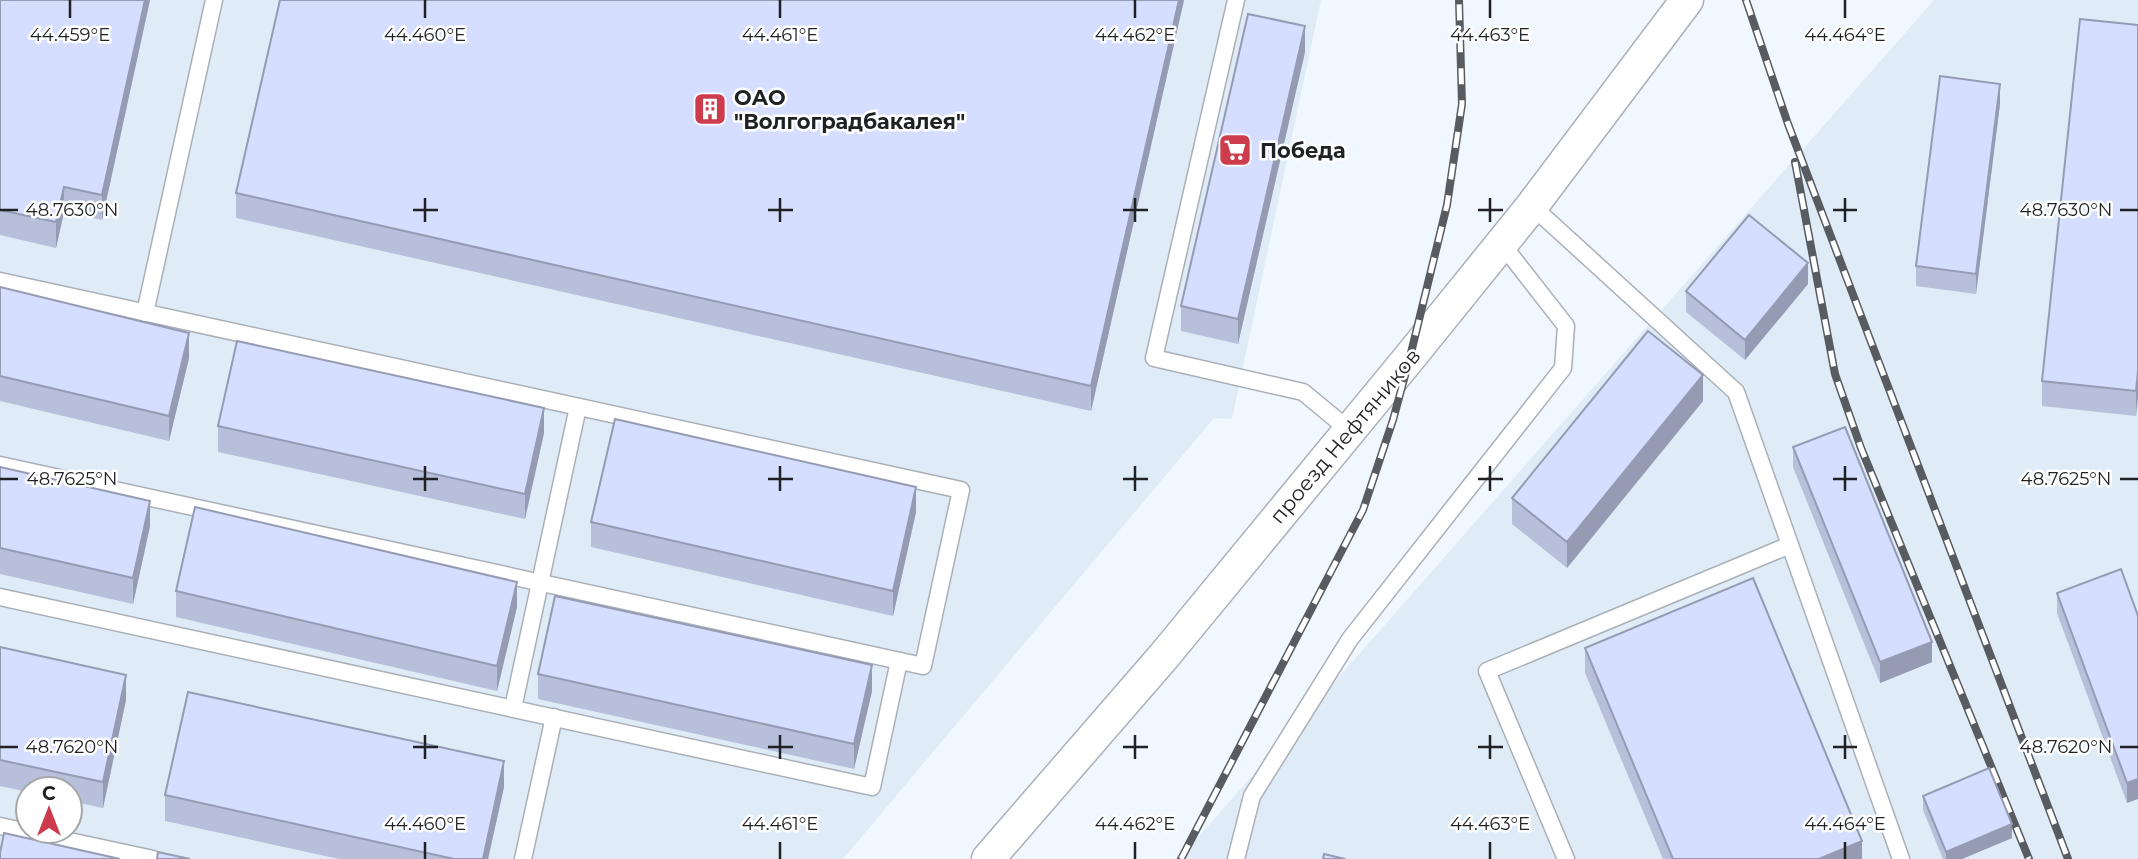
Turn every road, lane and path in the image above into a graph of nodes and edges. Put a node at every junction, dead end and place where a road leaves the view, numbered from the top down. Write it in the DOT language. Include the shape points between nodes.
graph roads {
  1 [pos="214,0"];
  2 [pos="1236,0"];
  3 [pos="1687,0"];
  4 [pos="1532,206"];
  5 [pos="1502,244"];
  6 [pos="0,281"];
  7 [pos="145,313"];
  8 [pos="578,407"];
  9 [pos="1349,430"];
  10 [pos="0,465"];
  11 [pos="1790,545"];
  12 [pos="540,583"];
  13 [pos="0,597"];
  14 [pos="899,661"];
  15 [pos="513,708"];
  16 [pos="554,718"];
  17 [pos="0,826"];
  18 [pos="153,859"];
  19 [pos="523,859"];
  20 [pos="988,859"];
  21 [pos="1236,859"];
  22 [pos="1566,859"];
  23 [pos="1901,859"];
  1 -- 7 [label="lane"];
  2 -- 9 [label="lane" via="1154,358 1303,391"];
  3 -- 4 [label="street, проезд Нефтяников"];
  4 -- 5 [label="street, проезд Нефтяников"];
  4 -- 11 [label="lane" via="1735,391"];
  5 -- 9 [label="street, проезд Нефтяников"];
  5 -- 21 [label="lane" via="1566,326 1563,369 1350,639 1252,796"];
  6 -- 7 [label="lane"];
  7 -- 8 [label="lane"];
  8 -- 12 [label="lane"];
  8 -- 14 [label="lane" via="961,490 923,666"];
  9 -- 20 [label="street, проезд Нефтяников" via="1164,656"];
  10 -- 12 [label="lane"];
  11 -- 22 [label="lane" via="1488,671"];
  11 -- 23 [label="lane"];
  12 -- 14 [label="lane"];
  12 -- 15 [label="lane"];
  13 -- 15 [label="lane"];
  14 -- 16 [label="lane" via="872,787"];
  15 -- 16 [label="lane"];
  16 -- 19 [label="lane"];
  17 -- 18 [label="lane"];
}
